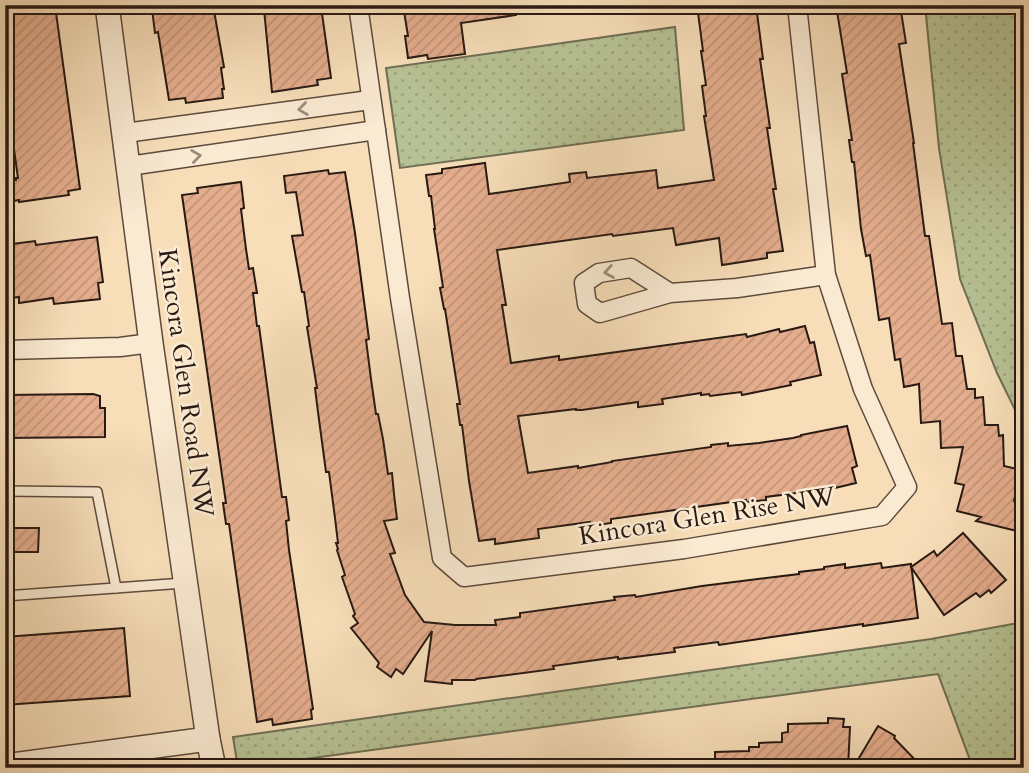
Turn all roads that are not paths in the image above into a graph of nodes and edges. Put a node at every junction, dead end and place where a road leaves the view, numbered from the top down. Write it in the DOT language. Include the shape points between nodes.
graph roads {
  1 [pos="107,5"];
  2 [pos="358,5"];
  3 [pos="797,5"];
  4 [pos="370,100"];
  5 [pos="376,130"];
  6 [pos="125,133"];
  7 [pos="129,166"];
  8 [pos="826,275"];
  9 [pos="670,293"];
  10 [pos="151,343"];
  11 [pos="5,350"];
  12 [pos="5,491"];
  13 [pos="186,583"];
  14 [pos="116,588"];
  15 [pos="5,596"];
  16 [pos="208,739"];
  17 [pos="5,766"];
  18 [pos="214,768"];
  1 -- 6 [label="street, Kincora Glen Road NW"];
  2 -- 4 [label="street, Kincora Glen Rise NW"];
  3 -- 8 [label="street, Kincora Glen Rise NW"];
  4 -- 5 [label="street, Kincora Glen Rise NW"];
  4 -- 6 [label="street, one-way"];
  7 -- 5 [label="street, one-way"];
  5 -- 8 [label="street, Kincora Glen Rise NW" via="442,558 464,577 684,549 882,516 907,486 863,389"];
  6 -- 7 [label="street, Kincora Glen Road NW"];
  7 -- 10 [label="street, Kincora Glen Road NW"];
  8 -- 9 [label="street" via="737,289"];
  10 -- 11 [label="street"];
  10 -- 13 [label="street, Kincora Glen Road NW"];
  12 -- 14 [label="lane" via="97,492"];
  13 -- 14 [label="lane"];
  13 -- 16 [label="street, Kincora Glen Road NW"];
  14 -- 15 [label="lane"];
  16 -- 17 [label="street"];
  16 -- 18 [label="street, Kincora Glen Road NW"];
}
